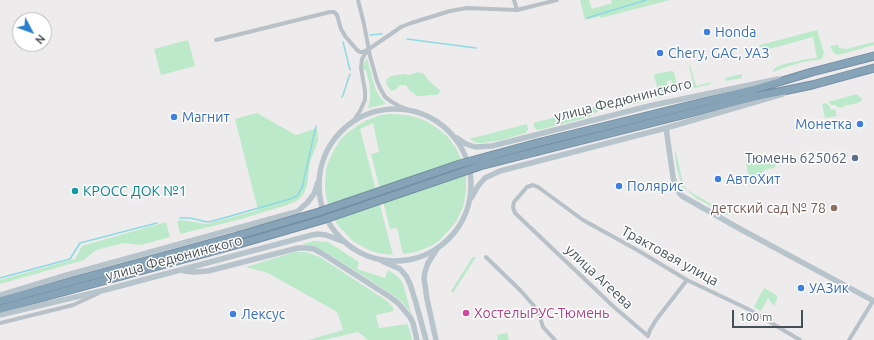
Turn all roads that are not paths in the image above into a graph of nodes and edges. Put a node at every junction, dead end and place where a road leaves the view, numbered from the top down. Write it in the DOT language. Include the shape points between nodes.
graph roads {
  1 [pos="358,0"];
  2 [pos="514,0"];
  3 [pos="557,0"];
  4 [pos="517,10"];
  5 [pos="216,40"];
  6 [pos="369,49"];
  7 [pos="874,56"];
  8 [pos="874,68"];
  9 [pos="812,72"];
  10 [pos="812,85"];
  11 [pos="415,112"];
  12 [pos="352,122"];
  13 [pos="446,128"];
  14 [pos="666,128"];
  15 [pos="321,172"];
  16 [pos="533,185"];
  17 [pos="469,202"];
  18 [pos="440,246"];
  19 [pos="352,247"];
  20 [pos="371,256"];
  21 [pos="486,257"];
  22 [pos="178,271"];
  23 [pos="687,280"];
  24 [pos="105,290"];
  25 [pos="0,295"];
  26 [pos="0,301"];
  27 [pos="873,301"];
  28 [pos="0,309"];
  29 [pos="0,315"];
  30 [pos="0,323"];
  31 [pos="417,340"];
  32 [pos="426,340"];
  33 [pos="436,340"];
  34 [pos="554,340"];
  35 [pos="799,340"];
  36 [pos="849,340"];
  1 -- 6 [label="street"];
  2 -- 4 [label="street"];
  3 -- 4 [label="street"];
  4 -- 6 [label="street" via="467,8 450,11 401,27"];
  5 -- 6 [label="street" via="334,12 345,36 357,50 363,52"];
  6 -- 11 [label="street" via="382,92 395,104"];
  6 -- 12 [label="street" via="361,64 364,103"];
  7 -- 9 [label="highway, улица Федюнинского"];
  8 -- 10 [label="highway, улица Федюнинского"];
  9 -- 13 [label="main road, улица Федюнинского" via="655,105 492,146 470,146"];
  9 -- 26 [label="highway, улица Федюнинского, bridge" via="752,90 466,162 319,212"];
  10 -- 14 [label="main road, улица Федюнинского"];
  10 -- 28 [label="highway, улица Федюнинского, bridge" via="754,97 480,166 322,220"];
  11 -- 12 [label="main road" via="385,110"];
  11 -- 13 [label="main road" via="431,118"];
  12 -- 15 [label="main road" via="330,146"];
  13 -- 17 [label="main road" via="461,147 467,162 471,178"];
  14 -- 17 [label="main road, улица Федюнинского" via="500,171 481,182"];
  14 -- 27 [label="main road" via="673,177 676,189 682,196"];
  15 -- 19 [label="main road" via="320,191 327,219"];
  15 -- 25 [label="main road, улица Федюнинского" via="311,199 292,213"];
  16 -- 23 [label="street, Трактовая улица" via="583,220"];
  16 -- 23 [label="street, улица Агеева" via="527,187 514,202 515,213 648,336 656,320"];
  17 -- 18 [label="main road" via="460,223"];
  18 -- 20 [label="main road" via="424,255 407,260 388,260"];
  18 -- 33 [label="main road" via="428,263 424,278"];
  19 -- 20 [label="main road, улица Федюнинского"];
  19 -- 22 [label="main road, улица Федюнинского" via="330,236 312,234"];
  20 -- 32 [label="main road" via="396,267 406,276"];
  21 -- 34 [label="street" via="534,306 543,327"];
  22 -- 24 [label="main road, улица Федюнинского"];
  22 -- 31 [label="main road" via="208,271 298,248 314,250 398,303 410,317"];
  23 -- 35 [label="street, Трактовая улица" via="748,309"];
  24 -- 29 [label="main road, улица Федюнинского"];
  24 -- 30 [label="street" via="80,303"];
  27 -- 36 [label="street"];
}
